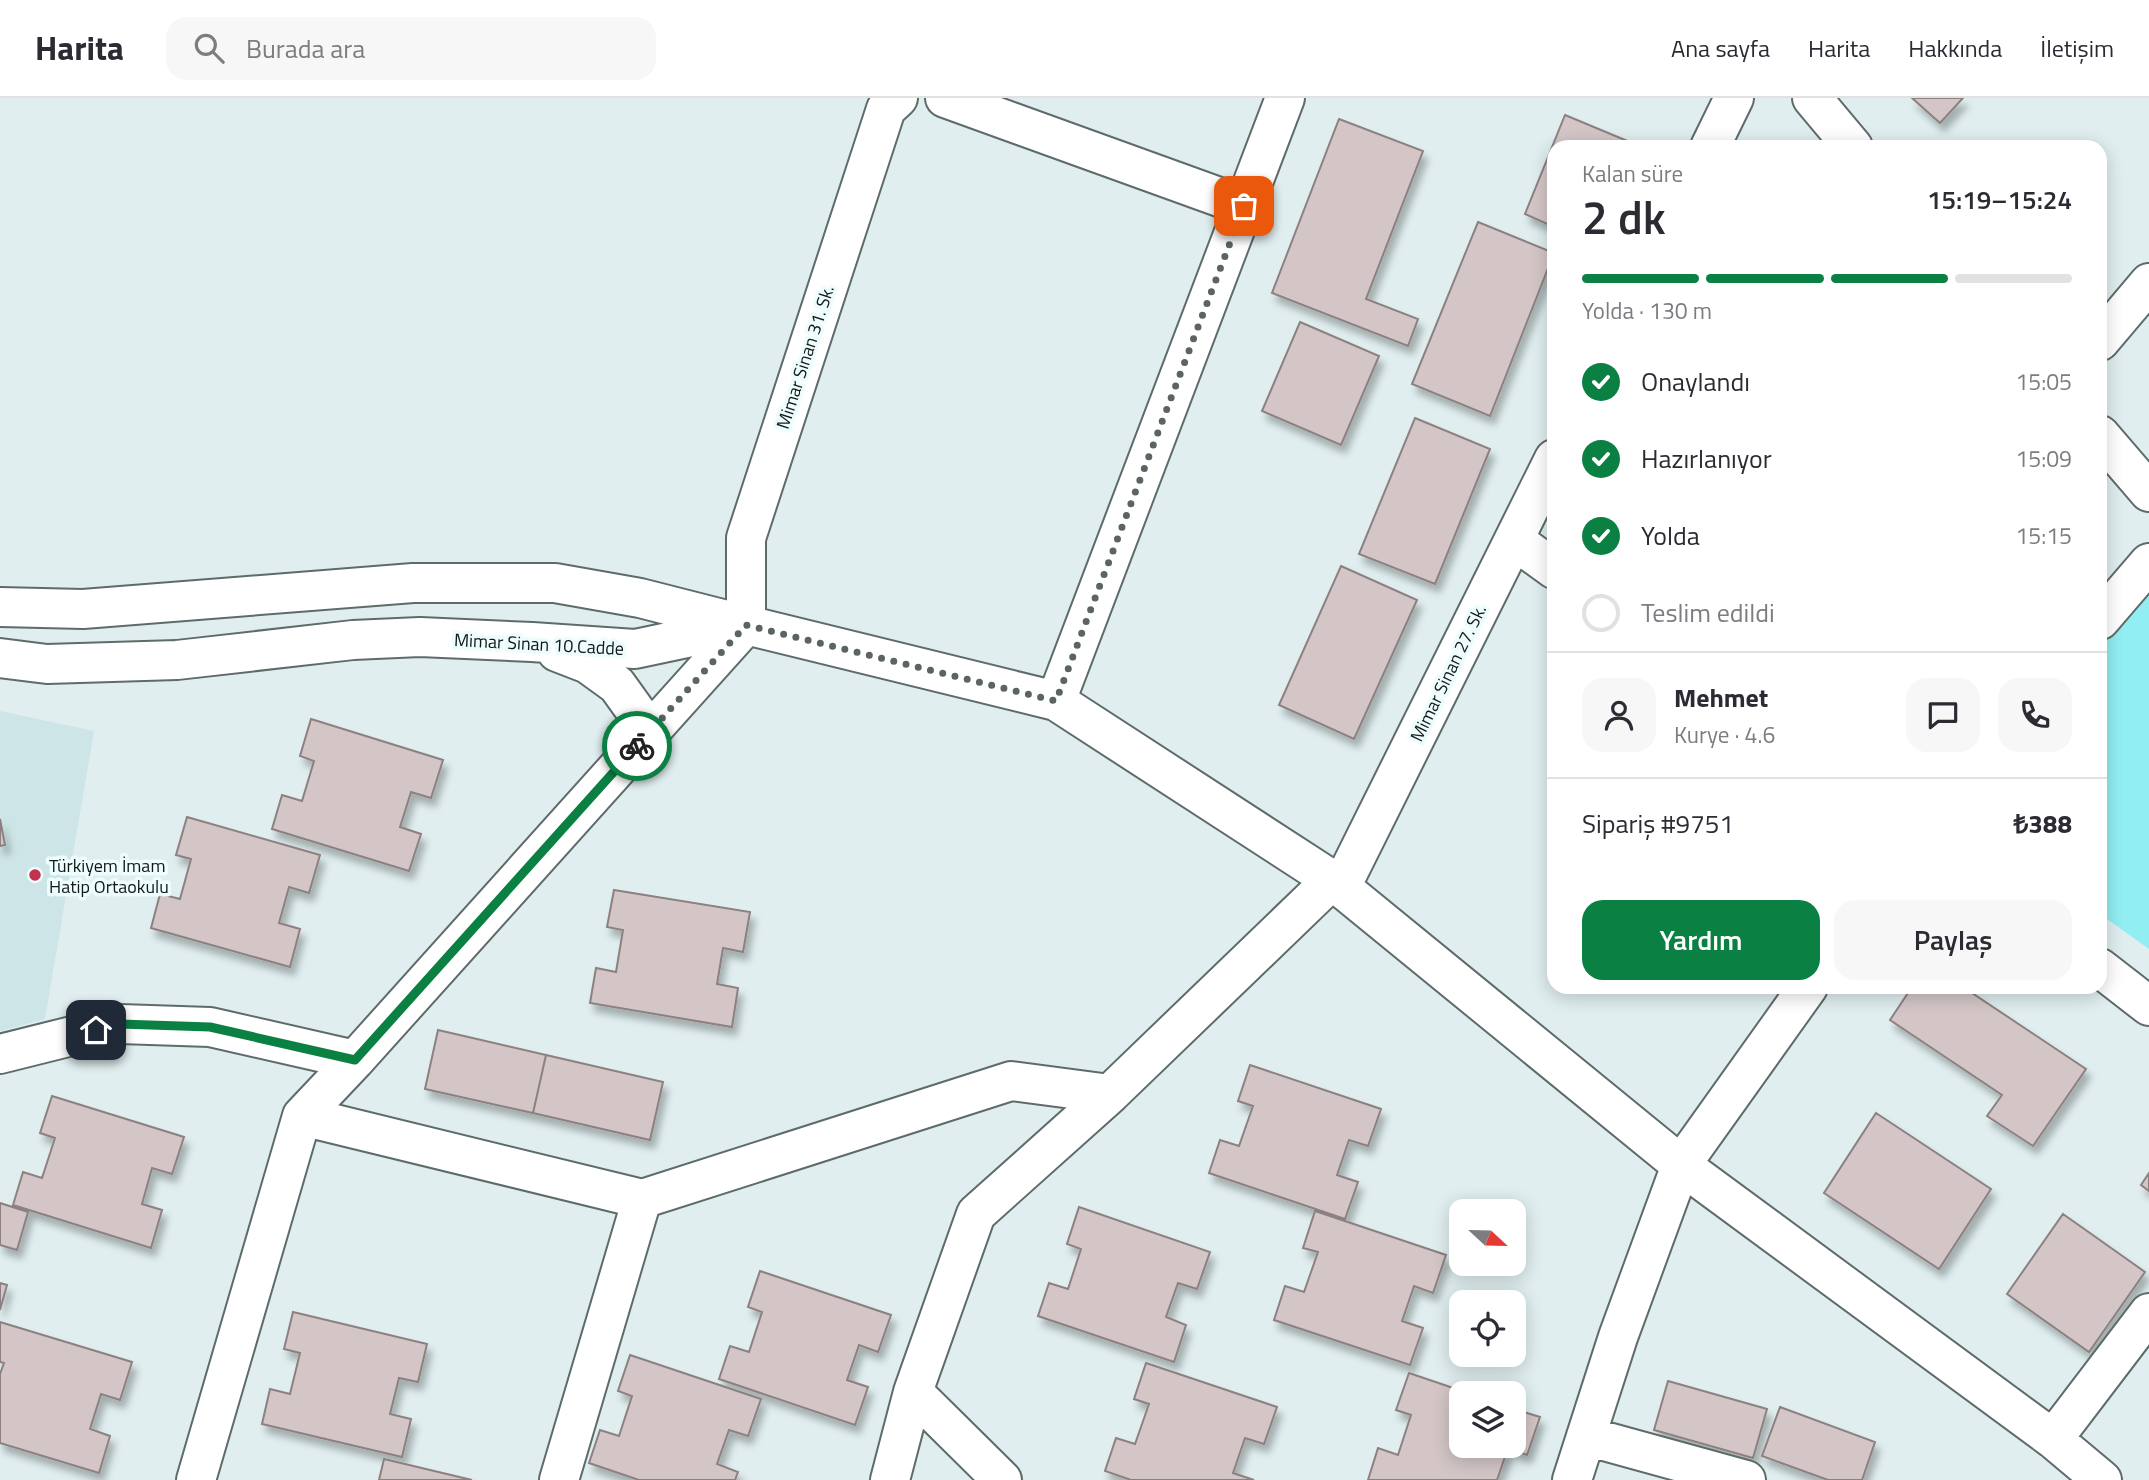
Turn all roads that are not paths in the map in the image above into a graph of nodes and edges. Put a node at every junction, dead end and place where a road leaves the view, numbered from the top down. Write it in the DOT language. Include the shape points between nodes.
graph roads {
  1 [pos="898,98"];
  2 [pos="945,98"];
  3 [pos="1284,98"];
  4 [pos="1734,98"];
  5 [pos="1812,98"];
  6 [pos="1713,140"];
  7 [pos="1847,140"];
  8 [pos="1244,206"];
  9 [pos="2149,283"];
  10 [pos="2107,333"];
  11 [pos="2107,443"];
  12 [pos="1547,474"];
  13 [pos="2149,492"];
  14 [pos="1514,540"];
  15 [pos="2149,563"];
  16 [pos="1547,564"];
  17 [pos="0,607"];
  18 [pos="2107,612"];
  19 [pos="746,625"];
  20 [pos="532,642"];
  21 [pos="0,659"];
  22 [pos="1056,701"];
  23 [pos="650,732"];
  24 [pos="1337,883"];
  25 [pos="2107,973"];
  26 [pos="1803,994"];
  27 [pos="2149,1006"];
  28 [pos="0,1054"];
  29 [pos="355,1060"];
  30 [pos="1110,1094"];
  31 [pos="302,1116"];
  32 [pos="1681,1165"];
  33 [pos="642,1199"];
  34 [pos="2149,1313"];
  35 [pos="913,1392"];
  36 [pos="1586,1436"];
  37 [pos="2053,1439"];
  38 [pos="197,1480"];
  39 [pos="559,1480"];
  40 [pos="890,1480"];
  41 [pos="1002,1480"];
  42 [pos="1572,1480"];
  43 [pos="1746,1480"];
  44 [pos="2102,1480"];
  1 -- 19 [label="street, Mimar Sinan 31. Sk." via="886,109 746,538"];
  2 -- 8 [label="street"];
  3 -- 8 [label="street"];
  4 -- 6 [label="street"];
  5 -- 7 [label="street"];
  8 -- 22 [label="street"];
  9 -- 10 [label="street"];
  11 -- 13 [label="street"];
  12 -- 14 [label="street, Mimar Sinan 27. Sk."];
  14 -- 16 [label="street"];
  14 -- 24 [label="street, Mimar Sinan 27. Sk."];
  15 -- 18 [label="street"];
  17 -- 19 [label="street" via="83,609 413,583 555,583 640,598"];
  19 -- 20 [label="street, Mimar Sinan 10.Cadde" via="635,649"];
  19 -- 22 [label="street"];
  19 -- 23 [label="street"];
  20 -- 21 [label="street, Mimar Sinan 10.Cadde" via="420,637 177,660 47,664"];
  20 -- 23 [label="street" via="588,664 617,685"];
  22 -- 24 [label="street"];
  23 -- 29 [label="street"];
  24 -- 30 [label="street, Mimar Sinan 27. Sk."];
  24 -- 32 [label="street"];
  25 -- 27 [label="street"];
  26 -- 32 [label="street"];
  28 -- 29 [label="street" via="120,1024 210,1027"];
  29 -- 31 [label="street"];
  30 -- 33 [label="street" via="1011,1081"];
  30 -- 35 [label="street, Mimar Sinan 27. Sk." via="976,1214"];
  31 -- 33 [label="street"];
  31 -- 38 [label="street"];
  32 -- 36 [label="street"];
  32 -- 37 [label="street"];
  33 -- 39 [label="street"];
  34 -- 37 [label="street"];
  35 -- 40 [label="street, Mimar Sinan 27. Sk."];
  35 -- 41 [label="street"];
  36 -- 42 [label="street"];
  36 -- 43 [label="street"];
  37 -- 44 [label="street"];
}
